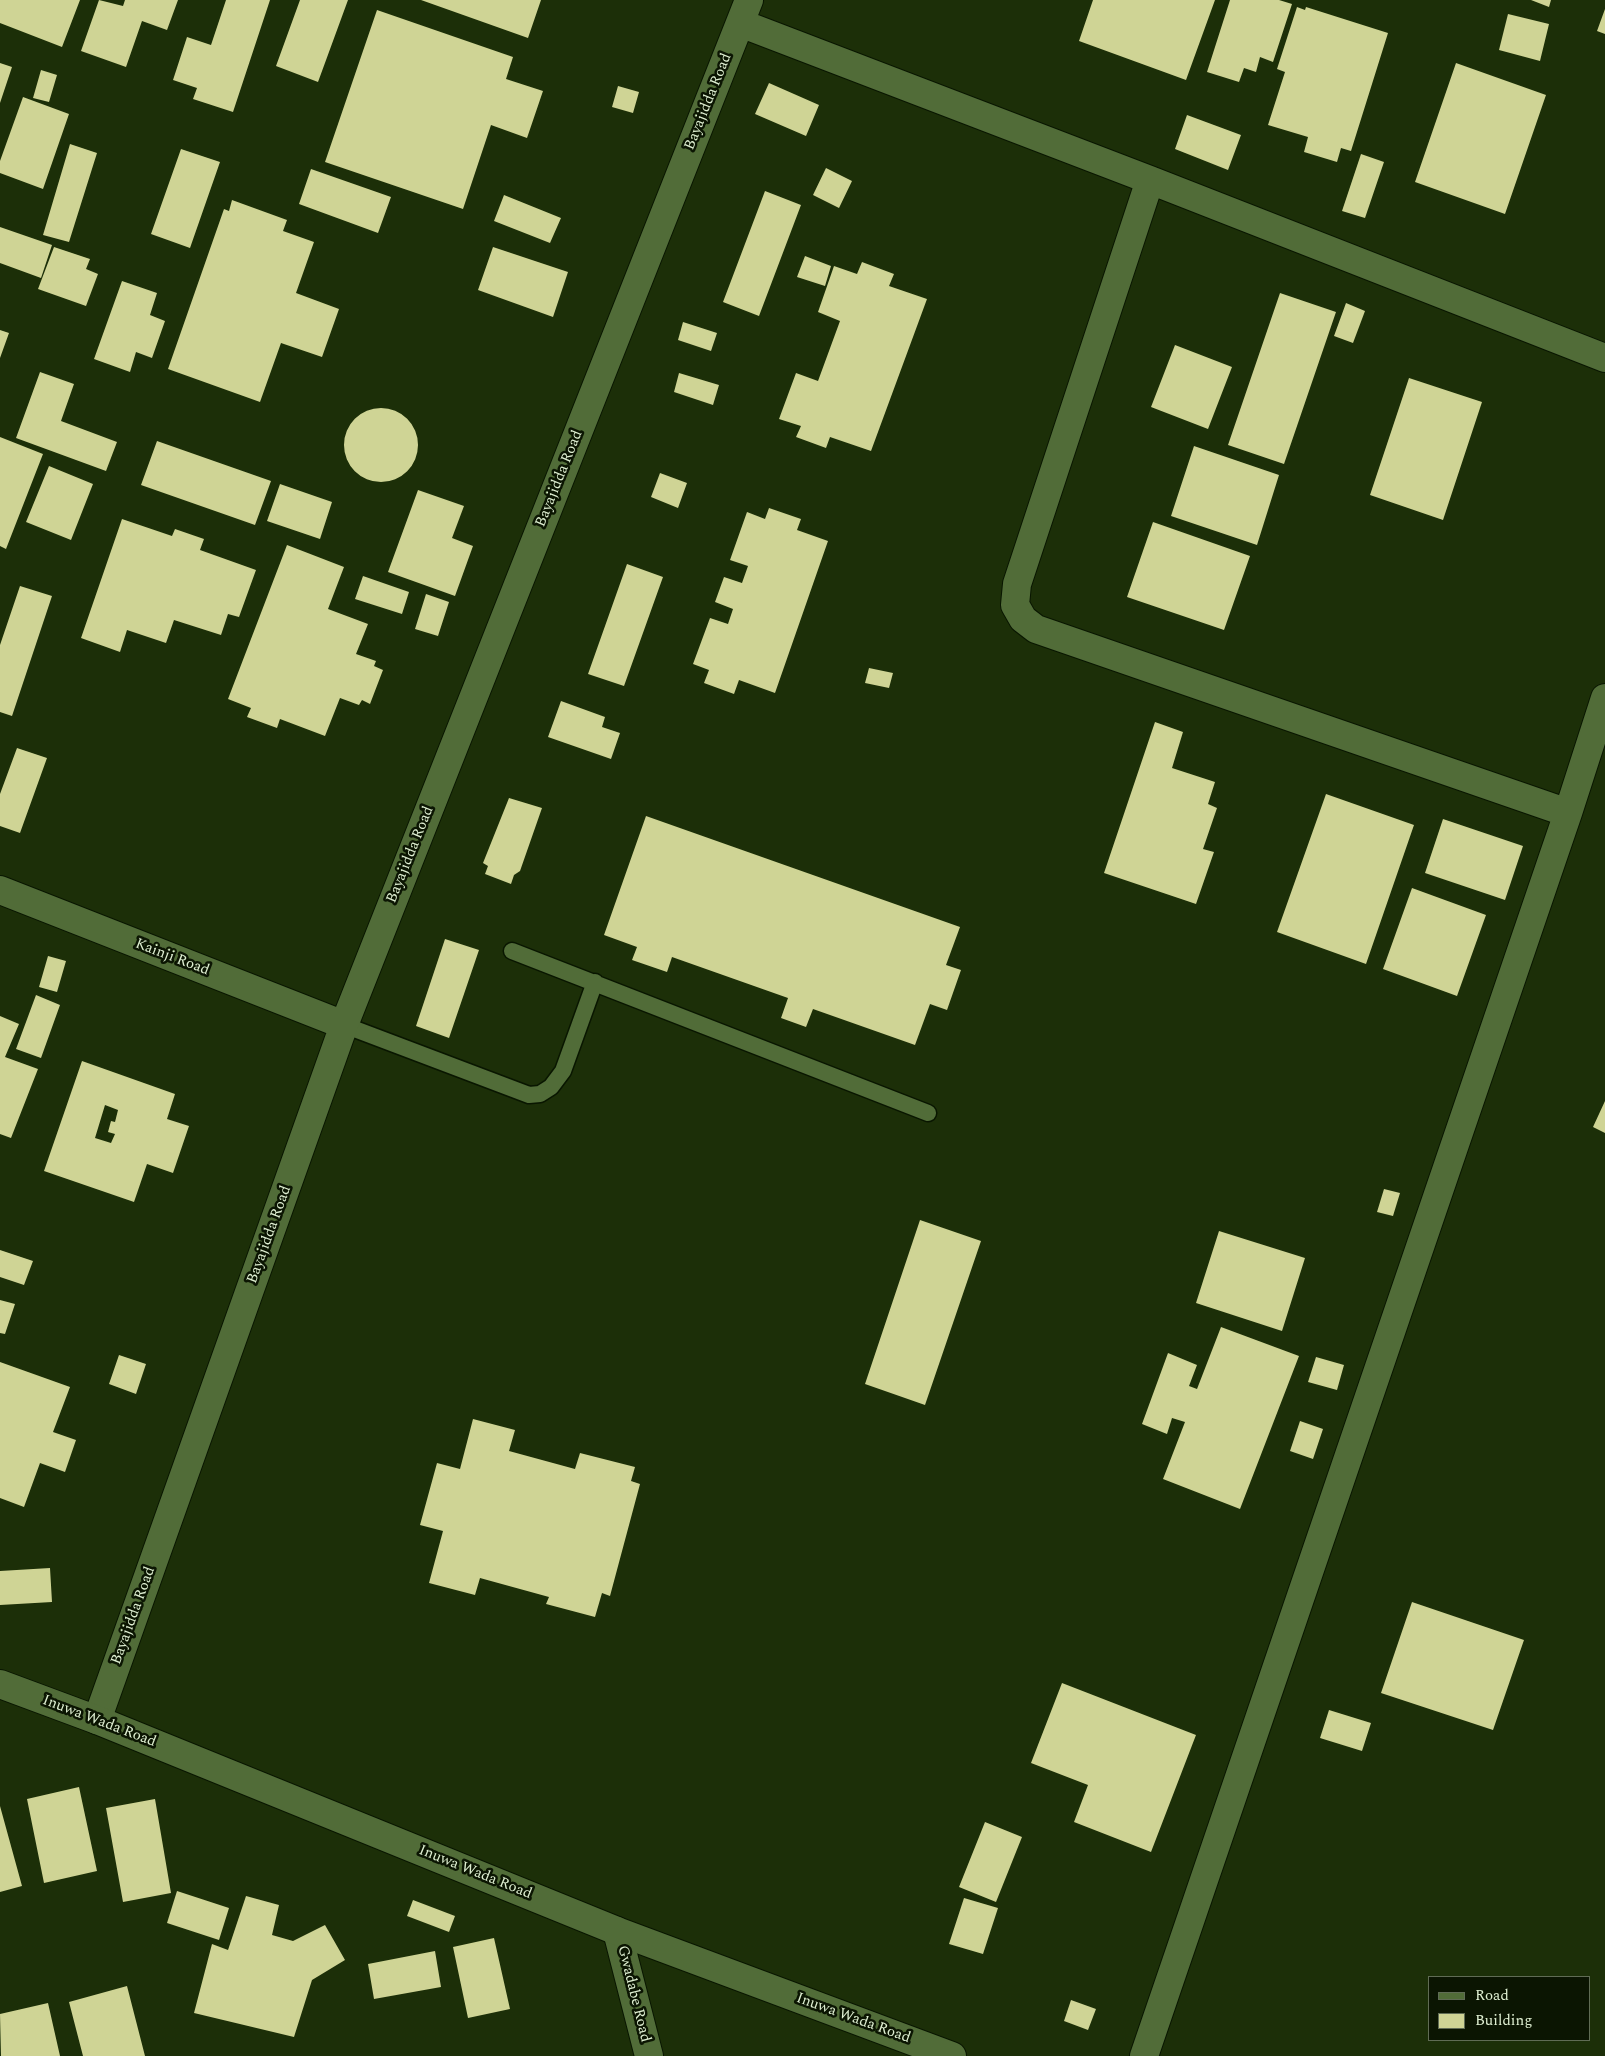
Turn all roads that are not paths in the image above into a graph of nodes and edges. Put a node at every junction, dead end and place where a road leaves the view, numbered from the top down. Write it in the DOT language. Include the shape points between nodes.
graph roads {
  1 [pos="745,11"];
  2 [pos="1150,180"];
  3 [pos="1605,358"];
  4 [pos="1605,698"];
  5 [pos="1599,734"];
  6 [pos="1568,813"];
  7 [pos="0,890"];
  8 [pos="512,951"];
  9 [pos="595,982"];
  10 [pos="344,1025"];
  11 [pos="928,1113"];
  12 [pos="0,1684"];
  13 [pos="97,1720"];
  14 [pos="617,1931"];
  15 [pos="648,2056"];
  16 [pos="952,2056"];
  17 [pos="1144,2056"];
  1 -- 2 [label="street"];
  1 -- 10 [label="street, Bayajidda Road"];
  2 -- 3 [label="street"];
  2 -- 6 [label="street" via="1017,584 1015,605 1023,619 1036,629"];
  4 -- 5 [label="street"];
  5 -- 6 [label="street"];
  6 -- 17 [label="street"];
  7 -- 10 [label="street, Kainji Road"];
  8 -- 9 [label="lane"];
  9 -- 10 [label="lane" via="563,1071 551,1087 540,1094 529,1095"];
  9 -- 11 [label="lane"];
  10 -- 13 [label="street, Bayajidda Road"];
  12 -- 13 [label="street, Inuwa Wada Road"];
  13 -- 14 [label="street, Inuwa Wada Road"];
  14 -- 15 [label="street, Gwadabe Road"];
  14 -- 16 [label="street, Inuwa Wada Road"];
}
